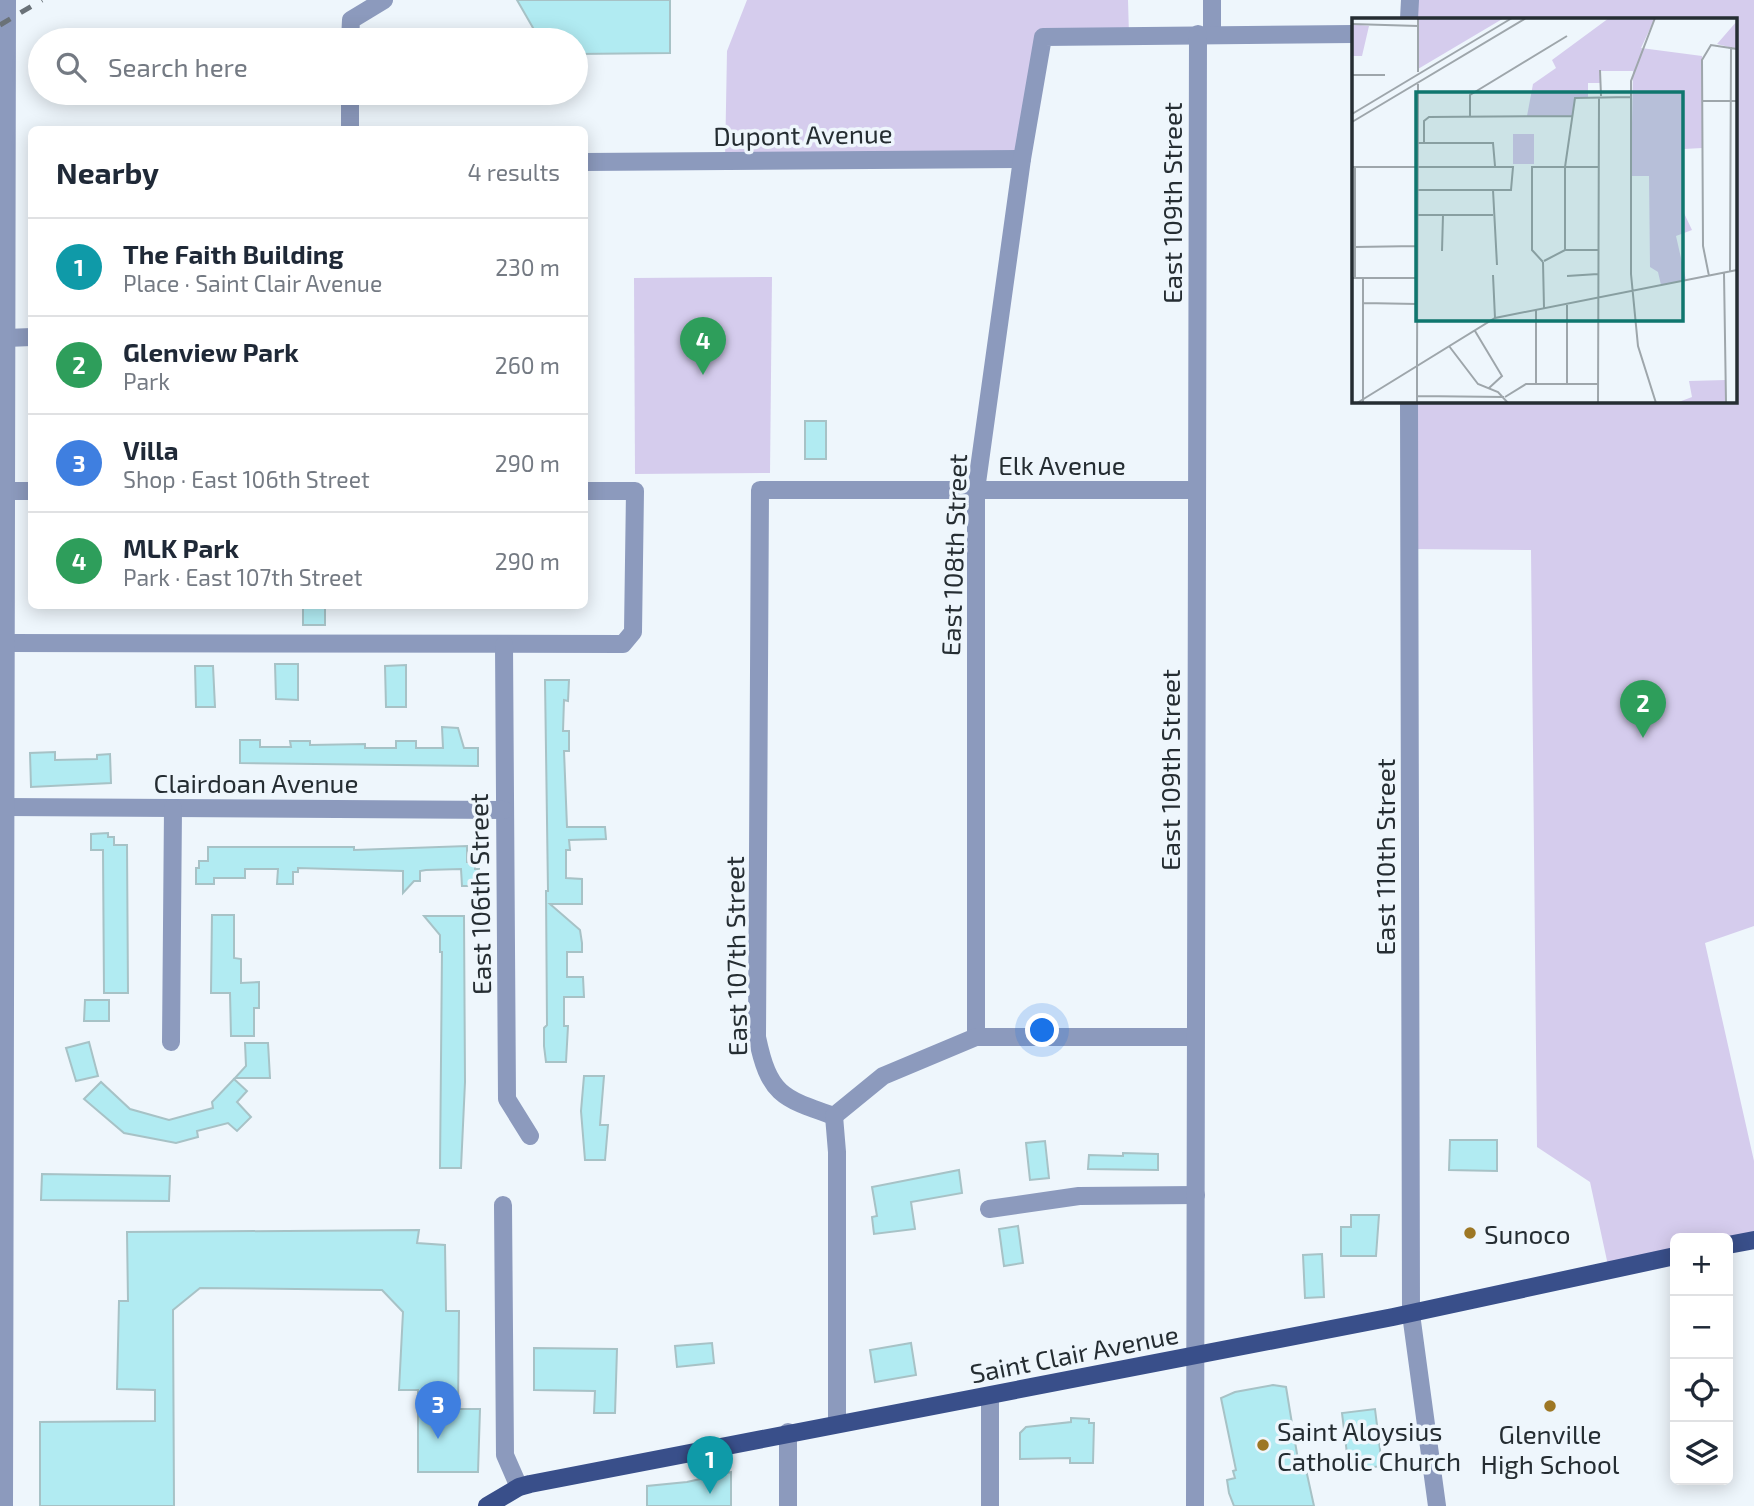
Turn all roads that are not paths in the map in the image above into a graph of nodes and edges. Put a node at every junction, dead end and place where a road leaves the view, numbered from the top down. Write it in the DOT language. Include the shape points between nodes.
graph roads {
  1 [pos="7,0"];
  2 [pos="384,0"];
  3 [pos="1212,0"];
  4 [pos="1410,0"];
  5 [pos="1409,18"];
  6 [pos="351,28"];
  7 [pos="1205,34"];
  8 [pos="1352,34"];
  9 [pos="350,105"];
  10 [pos="349,126"];
  11 [pos="1022,159"];
  12 [pos="588,162"];
  13 [pos="28,337"];
  14 [pos="6,338"];
  15 [pos="1409,402"];
  16 [pos="760,490"];
  17 [pos="976,490"];
  18 [pos="1195,490"];
  19 [pos="3,491"];
  20 [pos="28,491"];
  21 [pos="588,491"];
  22 [pos="7,643"];
  23 [pos="504,645"];
  24 [pos="6,807"];
  25 [pos="173,808"];
  26 [pos="504,810"];
  27 [pos="3,1012"];
  28 [pos="976,1037"];
  29 [pos="1195,1037"];
  30 [pos="171,1042"];
  31 [pos="834,1116"];
  32 [pos="530,1136"];
  33 [pos="1196,1195"];
  34 [pos="503,1205"];
  35 [pos="989,1209"];
  36 [pos="3,1224"];
  37 [pos="1754,1240"];
  38 [pos="1733,1244"];
  39 [pos="1670,1257"];
  40 [pos="1411,1314"];
  41 [pos="1196,1356"];
  42 [pos="2,1392"];
  43 [pos="990,1397"];
  44 [pos="837,1422"];
  45 [pos="788,1432"];
  46 [pos="519,1486"];
  47 [pos="4,1506"];
  48 [pos="487,1506"];
  49 [pos="788,1506"];
  50 [pos="990,1506"];
  51 [pos="1195,1506"];
  52 [pos="1437,1506"];
  1 -- 14 [label="street"];
  2 -- 6 [label="street" via="351,20"];
  3 -- 7 [label="street, East 109th Street"];
  4 -- 5 [label="street"];
  7 -- 8 [label="street"];
  7 -- 11 [label="street, East 108th Street" via="1042,37"];
  7 -- 18 [label="street, East 109th Street"];
  9 -- 10 [label="street"];
  11 -- 12 [label="street, Dupont Avenue"];
  11 -- 17 [label="street, East 108th Street"];
  13 -- 14 [label="street"];
  14 -- 19 [label="street"];
  15 -- 40 [label="street, East 110th Street"];
  16 -- 17 [label="street, Elk Avenue"];
  16 -- 31 [label="street, East 107th Street" via="757,1037 764,1071 779,1093"];
  17 -- 18 [label="street, Elk Avenue"];
  17 -- 28 [label="street, East 108th Street"];
  18 -- 29 [label="street, East 109th Street"];
  19 -- 20 [label="street"];
  19 -- 22 [label="street"];
  21 -- 23 [label="street" via="635,491 633,632 623,644"];
  22 -- 23 [label="street"];
  22 -- 24 [label="street"];
  23 -- 26 [label="street, East 106th Street"];
  24 -- 25 [label="street, Clairdoan Avenue"];
  24 -- 27 [label="street"];
  25 -- 26 [label="street, Clairdoan Avenue"];
  25 -- 30 [label="street"];
  26 -- 32 [label="street, East 106th Street" via="507,1099"];
  27 -- 36 [label="street"];
  28 -- 29 [label="street"];
  28 -- 31 [label="street" via="883,1076"];
  29 -- 33 [label="street, East 109th Street"];
  31 -- 44 [label="street"];
  33 -- 35 [label="street" via="1079,1196"];
  33 -- 41 [label="street, East 109th Street"];
  34 -- 46 [label="street" via="505,1455"];
  36 -- 42 [label="street"];
  37 -- 38 [label="main road"];
  39 -- 40 [label="main road, Saint Clair Avenue"];
  40 -- 41 [label="main road, Saint Clair Avenue"];
  40 -- 52 [label="street, East 110th Street"];
  41 -- 43 [label="main road, Saint Clair Avenue"];
  41 -- 51 [label="street, East 109th Street"];
  42 -- 47 [label="street"];
  43 -- 44 [label="main road, Saint Clair Avenue"];
  43 -- 50 [label="street"];
  44 -- 45 [label="main road, Saint Clair Avenue"];
  45 -- 46 [label="main road, Saint Clair Avenue"];
  45 -- 49 [label="street"];
  46 -- 48 [label="main road, Saint Clair Avenue"];
}
